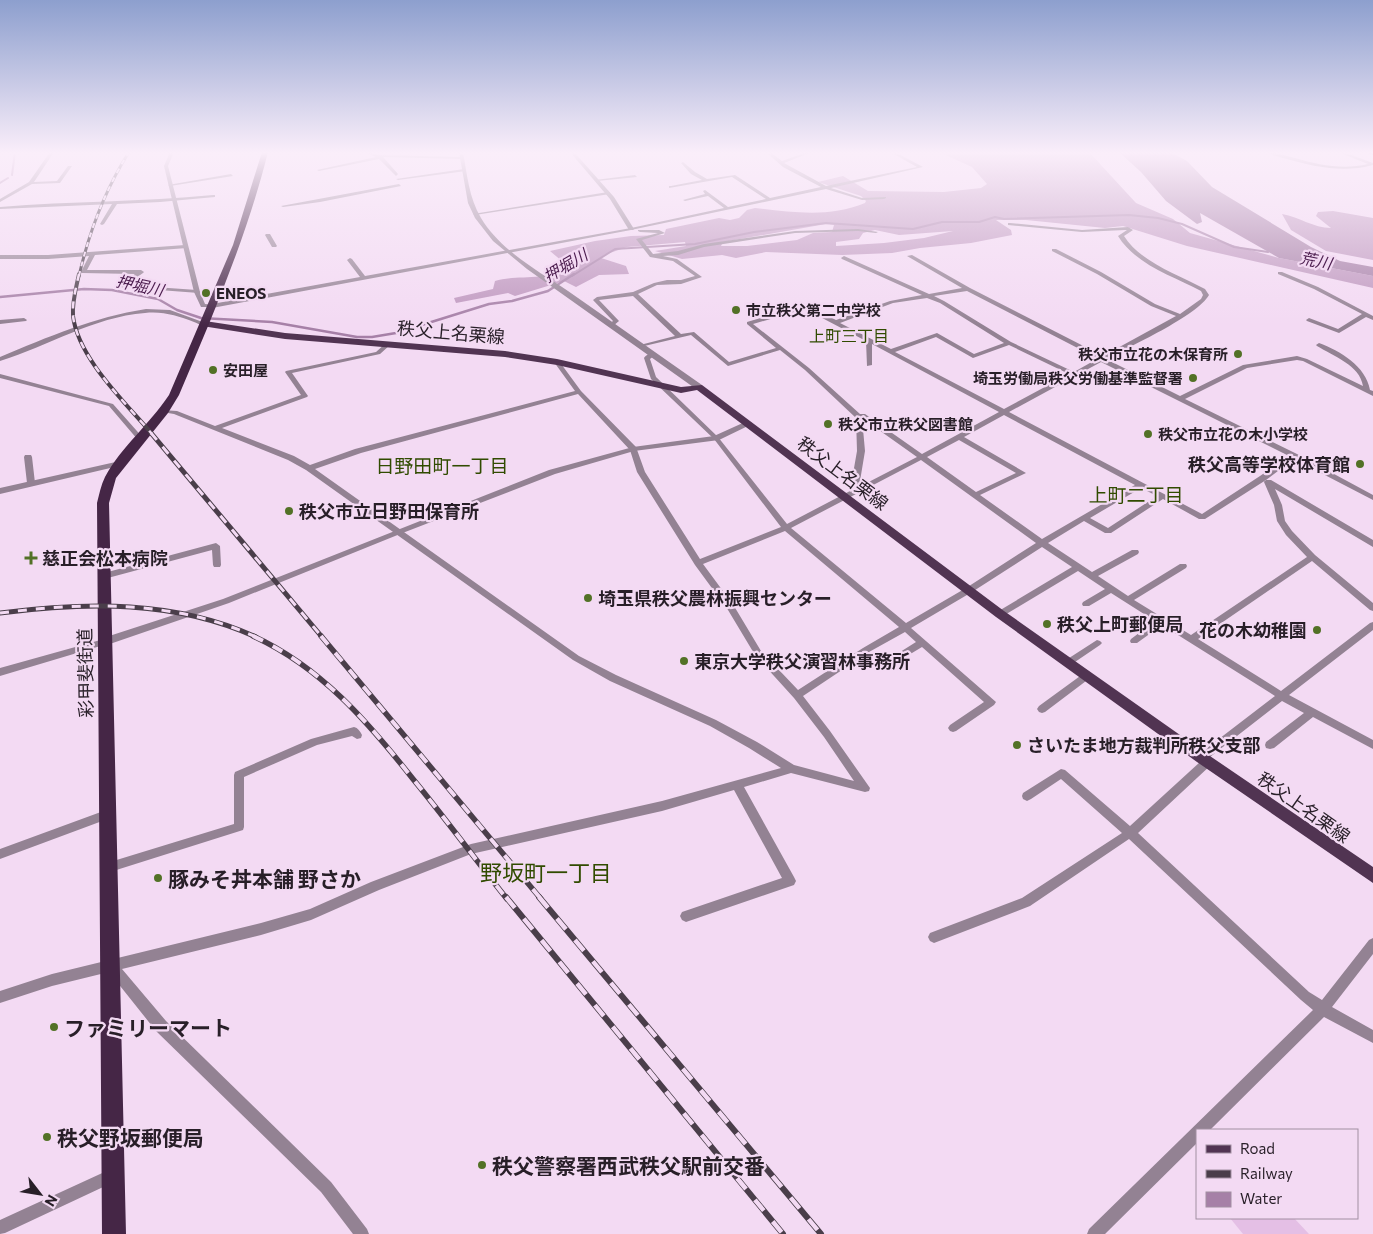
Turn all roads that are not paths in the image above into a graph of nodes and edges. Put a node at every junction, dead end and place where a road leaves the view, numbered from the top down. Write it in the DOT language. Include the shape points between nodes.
graph roads {
  1 [pos="111,210"];
  2 [pos="176,210"];
  3 [pos="249,210"];
  4 [pos="474,210"];
  5 [pos="503,210"];
  6 [pos="619,210"];
  7 [pos="720,210"];
  8 [pos="475,214"];
  9 [pos="102,224"];
  10 [pos="1010,224"];
  11 [pos="631,229"];
  12 [pos="876,232"];
  13 [pos="268,235"];
  14 [pos="274,246"];
  15 [pos="185,247"];
  16 [pos="154,249"];
  17 [pos="1054,250"];
  18 [pos="509,251"];
  19 [pos="93,253"];
  20 [pos="652,256"];
  21 [pos="910,256"];
  22 [pos="0,257"];
  23 [pos="844,258"];
  24 [pos="147,259"];
  25 [pos="350,260"];
  26 [pos="1280,273"];
  27 [pos="363,278"];
  28 [pos="968,289"];
  29 [pos="197,292"];
  30 [pos="634,294"];
  31 [pos="925,295"];
  32 [pos="208,315"];
  33 [pos="1365,315"];
  34 [pos="1181,316"];
  35 [pos="1373,318"];
  36 [pos="24,320"];
  37 [pos="1309,320"];
  38 [pos="0,322"];
  39 [pos="834,323"];
  40 [pos="611,325"];
  41 [pos="679,336"];
  42 [pos="869,341"];
  43 [pos="1009,343"];
  44 [pos="388,344"];
  45 [pos="1319,345"];
  46 [pos="642,346"];
  47 [pos="781,348"];
  48 [pos="889,352"];
  49 [pos="653,354"];
  50 [pos="0,359"];
  51 [pos="1101,359"];
  52 [pos="557,362"];
  53 [pos="869,365"];
  54 [pos="1074,374"];
  55 [pos="0,376"];
  56 [pos="662,385"];
  57 [pos="699,387"];
  58 [pos="579,392"];
  59 [pos="1370,392"];
  60 [pos="1179,399"];
  61 [pos="164,411"];
  62 [pos="1005,412"];
  63 [pos="859,417"];
  64 [pos="748,424"];
  65 [pos="215,428"];
  66 [pos="959,437"];
  67 [pos="716,438"];
  68 [pos="140,440"];
  69 [pos="633,449"];
  70 [pos="1294,456"];
  71 [pos="28,457"];
  72 [pos="922,457"];
  73 [pos="120,463"];
  74 [pos="309,468"];
  75 [pos="1266,480"];
  76 [pos="31,483"];
  77 [pos="1142,484"];
  78 [pos="0,490"];
  79 [pos="849,495"];
  80 [pos="975,495"];
  81 [pos="1163,496"];
  82 [pos="1373,498"];
  83 [pos="1084,518"];
  84 [pos="786,528"];
  85 [pos="397,532"];
  86 [pos="1042,543"];
  87 [pos="1373,544"];
  88 [pos="1135,552"];
  89 [pos="1312,557"];
  90 [pos="698,563"];
  91 [pos="217,565"];
  92 [pos="1183,566"];
  93 [pos="1078,567"];
  94 [pos="104,576"];
  95 [pos="1091,576"];
  96 [pos="1111,589"];
  97 [pos="969,590"];
  98 [pos="1128,600"];
  99 [pos="1086,604"];
  100 [pos="1373,608"];
  101 [pos="1000,614"];
  102 [pos="1162,621"];
  103 [pos="1373,625"];
  104 [pos="905,627"];
  105 [pos="1192,639"];
  106 [pos="1134,641"];
  107 [pos="104,642"];
  108 [pos="922,642"];
  109 [pos="1098,642"];
  110 [pos="1069,662"];
  111 [pos="884,666"];
  112 [pos="0,672"];
  113 [pos="1087,675"];
  114 [pos="797,694"];
  115 [pos="1282,696"];
  116 [pos="1042,709"];
  117 [pos="1312,712"];
  118 [pos="953,728"];
  119 [pos="357,735"];
  120 [pos="1270,745"];
  121 [pos="1373,745"];
  122 [pos="1205,760"];
  123 [pos="791,768"];
  124 [pos="737,785"];
  125 [pos="1027,796"];
  126 [pos="109,814"];
  127 [pos="1130,833"];
  128 [pos="0,854"];
  129 [pos="110,867"];
  130 [pos="1373,876"];
  131 [pos="686,916"];
  132 [pos="934,937"];
  133 [pos="1373,944"];
  134 [pos="111,965"];
  135 [pos="0,997"];
  136 [pos="1323,1009"];
  137 [pos="1373,1037"];
  138 [pos="1201,1129"];
  139 [pos="1196,1134"];
  140 [pos="113,1174"];
  141 [pos="0,1228"];
  142 [pos="114,1234"];
  143 [pos="362,1234"];
  144 [pos="1094,1234"];
  1 -- 9 [label="street"];
  2 -- 15 [label="street"];
  3 -- 32 [label="highway, 彩甲斐街道" via="228,271"];
  4 -- 8 [label="street"];
  5 -- 8 [label="street"];
  6 -- 11 [label="street"];
  7 -- 11 [label="street"];
  8 -- 18 [label="street" via="484,228"];
  10 -- 34 [label="street" via="1082,231 1130,229 1121,236 1129,247 1163,270 1203,290 1206,295"];
  11 -- 18 [label="street"];
  11 -- 20 [label="street" via="633,232 662,233 639,239"];
  12 -- 20 [label="street" via="795,232"];
  13 -- 14 [label="street"];
  15 -- 16 [label="street"];
  15 -- 29 [label="street"];
  16 -- 19 [label="street"];
  16 -- 24 [label="street"];
  17 -- 34 [label="street" via="1153,305"];
  18 -- 27 [label="street"];
  18 -- 40 [label="street"];
  19 -- 22 [label="street"];
  19 -- 29 [label="street" via="84,272 141,272 121,286"];
  20 -- 30 [label="street" via="675,260 699,277 656,284"];
  21 -- 28 [label="street"];
  23 -- 31 [label="street"];
  25 -- 27 [label="street"];
  26 -- 33 [label="street"];
  27 -- 32 [label="street"];
  28 -- 31 [label="street"];
  28 -- 51 [label="street"];
  29 -- 32 [label="street"];
  30 -- 40 [label="street" via="596,300 616,320"];
  30 -- 41 [label="street"];
  31 -- 39 [label="street" via="892,302"];
  31 -- 43 [label="street"];
  32 -- 44 [label="main road, 秩父上名栗線" via="285,336"];
  32 -- 50 [label="street" via="144,310 126,312"];
  32 -- 61 [label="highway, 彩甲斐街道"];
  33 -- 35 [label="street"];
  33 -- 37 [label="street" via="1339,331"];
  34 -- 51 [label="street"];
  36 -- 38 [label="street"];
  39 -- 42 [label="street"];
  39 -- 47 [label="street" via="806,307 749,323"];
  40 -- 46 [label="street"];
  41 -- 46 [label="street"];
  41 -- 47 [label="street" via="692,333 728,364"];
  42 -- 48 [label="street"];
  42 -- 53 [label="street"];
  43 -- 48 [label="street" via="973,356 937,335"];
  43 -- 54 [label="street"];
  44 -- 52 [label="main road, 秩父上名栗線"];
  44 -- 65 [label="street" via="378,352 288,372 305,396"];
  45 -- 59 [label="street" via="1361,371"];
  46 -- 49 [label="street"];
  47 -- 63 [label="street"];
  48 -- 62 [label="street"];
  49 -- 56 [label="street" via="647,358 653,378"];
  49 -- 57 [label="street"];
  51 -- 54 [label="street"];
  51 -- 60 [label="street"];
  52 -- 56 [label="main road, 秩父上名栗線"];
  52 -- 58 [label="street"];
  54 -- 62 [label="street"];
  55 -- 68 [label="street" via="111,405"];
  56 -- 57 [label="main road, 秩父上名栗線" via="681,390"];
  56 -- 67 [label="street"];
  57 -- 64 [label="main road, 秩父上名栗線"];
  58 -- 69 [label="street"];
  58 -- 74 [label="street" via="358,451"];
  59 -- 60 [label="street" via="1297,358 1245,366"];
  60 -- 70 [label="street"];
  61 -- 65 [label="street" via="175,412"];
  61 -- 68 [label="highway, 彩甲斐街道"];
  62 -- 66 [label="street"];
  62 -- 77 [label="street"];
  63 -- 72 [label="street" via="864,415"];
  63 -- 79 [label="street" via="861,451"];
  64 -- 67 [label="street"];
  64 -- 79 [label="main road, 秩父上名栗線"];
  65 -- 74 [label="street"];
  66 -- 72 [label="street"];
  66 -- 80 [label="street" via="1022,473"];
  67 -- 69 [label="street"];
  67 -- 84 [label="street"];
  68 -- 73 [label="highway, 彩甲斐街道"];
  69 -- 85 [label="street" via="552,472"];
  69 -- 90 [label="street" via="641,472"];
  70 -- 75 [label="street"];
  70 -- 82 [label="street"];
  71 -- 76 [label="street"];
  72 -- 79 [label="street"];
  72 -- 80 [label="street"];
  73 -- 76 [label="street"];
  73 -- 94 [label="highway, 彩甲斐街道" via="110,478 103,503"];
  74 -- 85 [label="street"];
  75 -- 81 [label="street" via="1202,516"];
  75 -- 87 [label="street"];
  75 -- 89 [label="street" via="1281,520"];
  76 -- 78 [label="street"];
  77 -- 81 [label="street"];
  77 -- 83 [label="street"];
  79 -- 84 [label="street"];
  79 -- 97 [label="main road, 秩父上名栗線"];
  80 -- 86 [label="street"];
  81 -- 83 [label="street" via="1108,531"];
  83 -- 86 [label="street"];
  84 -- 90 [label="street"];
  84 -- 104 [label="street"];
  85 -- 107 [label="street" via="226,601"];
  85 -- 123 [label="street" via="576,658 713,723"];
  86 -- 93 [label="street"];
  86 -- 97 [label="street"];
  88 -- 95 [label="street"];
  89 -- 100 [label="street"];
  89 -- 105 [label="street"];
  90 -- 114 [label="street" via="732,608 758,654"];
  91 -- 94 [label="street" via="216,546"];
  92 -- 98 [label="street"];
  93 -- 95 [label="street"];
  93 -- 101 [label="street"];
  94 -- 107 [label="highway, 彩甲斐街道"];
  95 -- 96 [label="street"];
  96 -- 98 [label="street"];
  96 -- 99 [label="street"];
  97 -- 101 [label="main road, 秩父上名栗線"];
  97 -- 104 [label="street"];
  98 -- 102 [label="street"];
  101 -- 110 [label="main road, 秩父上名栗線"];
  102 -- 105 [label="street"];
  102 -- 106 [label="street"];
  103 -- 115 [label="street"];
  104 -- 108 [label="street"];
  104 -- 114 [label="street"];
  105 -- 115 [label="street"];
  107 -- 112 [label="street"];
  107 -- 126 [label="highway, 彩甲斐街道"];
  108 -- 111 [label="street"];
  108 -- 118 [label="street" via="991,702"];
  109 -- 110 [label="street"];
  110 -- 113 [label="main road, 秩父上名栗線"];
  113 -- 116 [label="street"];
  113 -- 122 [label="main road, 秩父上名栗線"];
  114 -- 123 [label="street" via="865,788"];
  115 -- 117 [label="street"];
  115 -- 122 [label="street"];
  117 -- 120 [label="street"];
  117 -- 121 [label="street"];
  119 -- 129 [label="street" via="354,731 315,742 239,775 239,827"];
  122 -- 127 [label="street"];
  122 -- 130 [label="main road, 秩父上名栗線"];
  123 -- 124 [label="street"];
  124 -- 131 [label="street" via="790,881"];
  124 -- 134 [label="street" via="662,806 471,849 311,914"];
  125 -- 127 [label="street" via="1061,773"];
  126 -- 128 [label="street"];
  126 -- 129 [label="highway, 彩甲斐街道"];
  127 -- 132 [label="street" via="1026,902"];
  127 -- 136 [label="street" via="1305,996"];
  129 -- 134 [label="highway, 彩甲斐街道"];
  133 -- 136 [label="street"];
  134 -- 135 [label="street"];
  134 -- 140 [label="highway, 彩甲斐街道"];
  134 -- 143 [label="street" via="161,1026 326,1187"];
  136 -- 137 [label="street"];
  136 -- 138 [label="street"];
  139 -- 144 [label="street"];
  140 -- 141 [label="street"];
  140 -- 142 [label="highway, 彩甲斐街道"];
}
